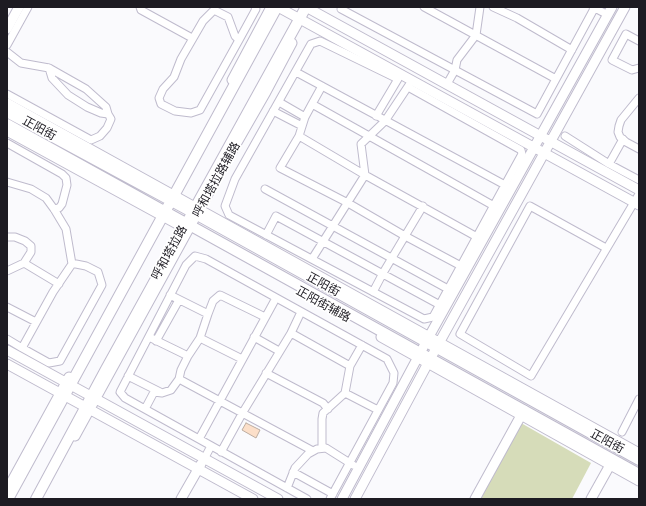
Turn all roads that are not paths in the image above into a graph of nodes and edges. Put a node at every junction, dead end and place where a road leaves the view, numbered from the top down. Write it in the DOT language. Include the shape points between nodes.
graph roads {
  1 [pos="19,7"];
  2 [pos="28,7"];
  3 [pos="140,7"];
  4 [pos="255,7"];
  5 [pos="271,7"];
  6 [pos="278,7"];
  7 [pos="342,7"];
  8 [pos="424,7"];
  9 [pos="480,7"];
  10 [pos="493,7"];
  11 [pos="594,7"];
  12 [pos="625,7"];
  13 [pos="308,8"];
  14 [pos="211,9"];
  15 [pos="610,11"];
  16 [pos="17,18"];
  17 [pos="301,19"];
  18 [pos="7,29"];
  19 [pos="476,35"];
  20 [pos="192,38"];
  21 [pos="608,38"];
  22 [pos="238,40"];
  23 [pos="639,41"];
  24 [pos="7,45"];
  25 [pos="620,46"];
  26 [pos="572,50"];
  27 [pos="7,52"];
  28 [pos="49,68"];
  29 [pos="639,68"];
  30 [pos="455,70"];
  31 [pos="296,72"];
  32 [pos="400,77"];
  33 [pos="556,79"];
  34 [pos="410,84"];
  35 [pos="447,84"];
  36 [pos="322,86"];
  37 [pos="7,94"];
  38 [pos="639,98"];
  39 [pos="279,102"];
  40 [pos="7,103"];
  41 [pos="312,104"];
  42 [pos="7,112"];
  43 [pos="273,112"];
  44 [pos="108,114"];
  45 [pos="376,116"];
  46 [pos="305,118"];
  47 [pos="385,121"];
  48 [pos="7,124"];
  49 [pos="302,126"];
  50 [pos="7,131"];
  51 [pos="299,136"];
  52 [pos="369,136"];
  53 [pos="541,136"];
  54 [pos="565,136"];
  55 [pos="623,139"];
  56 [pos="551,141"];
  57 [pos="7,143"];
  58 [pos="535,148"];
  59 [pos="639,149"];
  60 [pos="544,152"];
  61 [pos="609,164"];
  62 [pos="365,175"];
  63 [pos="639,180"];
  64 [pos="7,182"];
  65 [pos="505,185"];
  66 [pos="265,189"];
  67 [pos="639,190"];
  68 [pos="170,197"];
  69 [pos="637,200"];
  70 [pos="348,203"];
  71 [pos="423,206"];
  72 [pos="494,206"];
  73 [pos="54,209"];
  74 [pos="196,211"];
  75 [pos="162,213"];
  76 [pos="332,226"];
  77 [pos="188,227"];
  78 [pos="266,234"];
  79 [pos="405,236"];
  80 [pos="7,237"];
  81 [pos="477,237"];
  82 [pos="323,242"];
  83 [pos="606,248"];
  84 [pos="312,259"];
  85 [pos="392,259"];
  86 [pos="24,263"];
  87 [pos="72,264"];
  88 [pos="461,266"];
  89 [pos="7,270"];
  90 [pos="383,273"];
  91 [pos="59,284"];
  92 [pos="448,289"];
  93 [pos="373,292"];
  94 [pos="170,295"];
  95 [pos="276,298"];
  96 [pos="179,300"];
  97 [pos="440,305"];
  98 [pos="7,307"];
  99 [pos="301,312"];
  100 [pos="208,314"];
  101 [pos="265,317"];
  102 [pos="36,322"];
  103 [pos="291,333"];
  104 [pos="148,337"];
  105 [pos="254,337"];
  106 [pos="200,338"];
  107 [pos="7,339"];
  108 [pos="427,339"];
  109 [pos="156,340"];
  110 [pos="362,345"];
  111 [pos="438,345"];
  112 [pos="22,348"];
  113 [pos="7,350"];
  114 [pos="279,350"];
  115 [pos="420,355"];
  116 [pos="188,356"];
  117 [pos="242,359"];
  118 [pos="430,361"];
  119 [pos="7,364"];
  120 [pos="350,366"];
  121 [pos="266,373"];
  122 [pos="128,376"];
  123 [pos="179,379"];
  124 [pos="69,384"];
  125 [pos="345,393"];
  126 [pos="162,394"];
  127 [pos="62,395"];
  128 [pos="94,397"];
  129 [pos="639,399"];
  130 [pos="220,401"];
  131 [pos="88,408"];
  132 [pos="328,408"];
  133 [pos="145,409"];
  134 [pos="378,410"];
  135 [pos="243,412"];
  136 [pos="522,412"];
  137 [pos="622,432"];
  138 [pos="199,439"];
  139 [pos="211,446"];
  140 [pos="322,448"];
  141 [pos="312,451"];
  142 [pos="221,452"];
  143 [pos="639,453"];
  144 [pos="639,460"];
  145 [pos="201,463"];
  146 [pos="350,463"];
  147 [pos="610,465"];
  148 [pos="359,468"];
  149 [pos="293,472"];
  150 [pos="639,474"];
  151 [pos="639,481"];
  152 [pos="287,488"];
  153 [pos="7,490"];
  154 [pos="332,496"];
  155 [pos="8,499"];
  156 [pos="36,499"];
  157 [pos="41,499"];
  158 [pos="182,499"];
  159 [pos="253,499"];
  160 [pos="278,499"];
  161 [pos="307,499"];
  162 [pos="342,499"];
  163 [pos="355,499"];
  164 [pos="475,499"];
  165 [pos="591,499"];
  1 -- 16 [label="street"];
  2 -- 16 [label="street"];
  3 -- 20 [label="street" via="140,10"];
  4 -- 22 [label="street"];
  5 -- 68 [label="street"];
  6 -- 17 [label="street"];
  6 -- 68 [label="main road, 呼和塔拉路"];
  7 -- 30 [label="street" via="341,9"];
  8 -- 19 [label="street"];
  9 -- 19 [label="street"];
  10 -- 26 [label="street"];
  11 -- 15 [label="street"];
  11 -- 26 [label="street"];
  12 -- 21 [label="street"];
  13 -- 17 [label="main road, 呼和塔拉路"];
  13 -- 35 [label="street"];
  14 -- 20 [label="street"];
  14 -- 22 [label="street" via="228,17"];
  15 -- 53 [label="street"];
  16 -- 18 [label="street"];
  16 -- 24 [label="street"];
  17 -- 32 [label="street"];
  17 -- 74 [label="main road, 呼和塔拉路"];
  19 -- 30 [label="street" via="457,60"];
  19 -- 33 [label="street"];
  20 -- 22 [label="street" via="174,77 163,89 160,98 161,104 175,111 191,113 200,110"];
  21 -- 25 [label="street"];
  21 -- 56 [label="street"];
  23 -- 25 [label="street" via="626,34"];
  25 -- 29 [label="street" via="612,60 632,70"];
  26 -- 33 [label="street"];
  27 -- 28 [label="street" via="21,63"];
  28 -- 44 [label="street" via="86,89 106,107"];
  28 -- 44 [label="street" via="52,78 68,95 86,107"];
  30 -- 33 [label="street" via="537,114"];
  30 -- 35 [label="street"];
  31 -- 32 [label="street" via="311,44 320,41"];
  31 -- 36 [label="street"];
  31 -- 39 [label="street"];
  32 -- 34 [label="street"];
  32 -- 45 [label="street"];
  34 -- 47 [label="street"];
  34 -- 58 [label="street"];
  34 -- 65 [label="street" via="521,150 522,154"];
  35 -- 53 [label="street"];
  36 -- 41 [label="street"];
  36 -- 45 [label="street"];
  37 -- 44 [label="street" via="91,140 100,136 107,128 110,119"];
  38 -- 55 [label="street" via="618,126 618,132"];
  39 -- 43 [label="street"];
  39 -- 46 [label="street"];
  40 -- 68 [label="street"];
  41 -- 46 [label="street"];
  41 -- 52 [label="street"];
  42 -- 68 [label="main road, 正阳街"];
  43 -- 49 [label="street"];
  43 -- 78 [label="street" via="235,179 225,206 229,215"];
  45 -- 47 [label="street"];
  46 -- 49 [label="street"];
  47 -- 52 [label="street"];
  47 -- 65 [label="street"];
  48 -- 75 [label="main road"];
  49 -- 51 [label="street"];
  50 -- 75 [label="street"];
  51 -- 62 [label="street"];
  51 -- 70 [label="street" via="280,168"];
  52 -- 62 [label="street" via="361,144"];
  52 -- 72 [label="street"];
  53 -- 56 [label="street"];
  53 -- 58 [label="street"];
  54 -- 61 [label="street"];
  55 -- 59 [label="street"];
  55 -- 61 [label="street"];
  56 -- 60 [label="street"];
  56 -- 67 [label="street"];
  57 -- 73 [label="street" via="66,178 67,185 62,204"];
  58 -- 60 [label="street"];
  58 -- 108 [label="street"];
  60 -- 69 [label="street"];
  60 -- 111 [label="street"];
  61 -- 63 [label="street"];
  62 -- 70 [label="street"];
  62 -- 71 [label="street"];
  64 -- 73 [label="street" via="31,189 46,198"];
  65 -- 72 [label="street"];
  66 -- 76 [label="street"];
  68 -- 74 [label="main road, 正阳街"];
  68 -- 75 [label="main road, 呼和塔拉路"];
  69 -- 83 [label="street"];
  70 -- 76 [label="street"];
  70 -- 79 [label="street"];
  71 -- 79 [label="street"];
  71 -- 81 [label="street"];
  72 -- 81 [label="street"];
  73 -- 87 [label="street" via="66,229"];
  74 -- 77 [label="main road, 呼和塔拉路"];
  74 -- 108 [label="main road, 正阳街"];
  75 -- 77 [label="main road"];
  75 -- 124 [label="main road, 呼和塔拉路"];
  76 -- 82 [label="street"];
  76 -- 85 [label="street"];
  77 -- 115 [label="main road"];
  77 -- 128 [label="main road, 呼和塔拉路"];
  78 -- 82 [label="street" via="276,216"];
  78 -- 84 [label="street"];
  79 -- 85 [label="street"];
  79 -- 88 [label="street"];
  80 -- 86 [label="street" via="16,237 31,246 31,252"];
  81 -- 88 [label="street"];
  82 -- 84 [label="street"];
  82 -- 90 [label="street"];
  83 -- 83 [label="street" via="531,376 460,334 530,206"];
  84 -- 93 [label="street"];
  85 -- 90 [label="street"];
  85 -- 92 [label="street"];
  86 -- 89 [label="street"];
  86 -- 91 [label="street"];
  87 -- 91 [label="street"];
  87 -- 112 [label="street" via="86,266 98,272 102,285 60,361 49,363"];
  88 -- 92 [label="street"];
  90 -- 93 [label="street"];
  90 -- 97 [label="street"];
  91 -- 102 [label="street"];
  92 -- 97 [label="street"];
  93 -- 97 [label="street" via="424,319 433,317"];
  94 -- 95 [label="street" via="186,264 195,256 206,259"];
  94 -- 96 [label="street"];
  94 -- 104 [label="street"];
  95 -- 99 [label="street"];
  95 -- 101 [label="street"];
  96 -- 100 [label="street"];
  96 -- 109 [label="street"];
  98 -- 102 [label="street"];
  99 -- 103 [label="street"];
  99 -- 110 [label="street"];
  100 -- 101 [label="street" via="213,301 220,296"];
  100 -- 106 [label="street"];
  101 -- 105 [label="street"];
  102 -- 112 [label="street"];
  103 -- 114 [label="street"];
  103 -- 120 [label="street"];
  104 -- 109 [label="street"];
  104 -- 122 [label="street"];
  105 -- 114 [label="street"];
  105 -- 117 [label="street"];
  106 -- 116 [label="street"];
  106 -- 117 [label="street"];
  107 -- 112 [label="street"];
  108 -- 111 [label="main road, 正阳街"];
  108 -- 115 [label="street"];
  109 -- 116 [label="street"];
  110 -- 120 [label="street"];
  110 -- 134 [label="street" via="387,359 394,373 393,383"];
  111 -- 118 [label="street"];
  111 -- 143 [label="street"];
  111 -- 144 [label="main road, 正阳街"];
  113 -- 124 [label="street"];
  114 -- 121 [label="street"];
  115 -- 118 [label="main road"];
  115 -- 148 [label="street"];
  116 -- 123 [label="street"];
  117 -- 130 [label="street"];
  118 -- 136 [label="main road"];
  118 -- 163 [label="street"];
  119 -- 127 [label="street"];
  120 -- 125 [label="street"];
  121 -- 132 [label="street"];
  121 -- 135 [label="street"];
  122 -- 126 [label="street"];
  122 -- 133 [label="street" via="120,392 125,398"];
  123 -- 126 [label="street" via="171,390"];
  123 -- 130 [label="street"];
  124 -- 127 [label="main road, 呼和塔拉路"];
  124 -- 128 [label="street"];
  125 -- 132 [label="street"];
  125 -- 134 [label="street"];
  126 -- 133 [label="street" via="154,392"];
  127 -- 131 [label="street"];
  127 -- 153 [label="street"];
  127 -- 155 [label="main road, 呼和塔拉路"];
  128 -- 131 [label="main road, 呼和塔拉路"];
  128 -- 145 [label="street"];
  129 -- 137 [label="street"];
  130 -- 135 [label="street"];
  130 -- 138 [label="street"];
  131 -- 145 [label="street"];
  131 -- 156 [label="main road, 呼和塔拉路"];
  131 -- 157 [label="street"];
  132 -- 140 [label="street" via="322,419"];
  133 -- 138 [label="street"];
  134 -- 146 [label="street"];
  135 -- 141 [label="street"];
  135 -- 142 [label="street"];
  136 -- 147 [label="street"];
  136 -- 150 [label="main road"];
  136 -- 164 [label="street"];
  138 -- 139 [label="street"];
  139 -- 142 [label="street"];
  139 -- 145 [label="street"];
  140 -- 141 [label="street"];
  140 -- 146 [label="street"];
  141 -- 149 [label="street"];
  142 -- 152 [label="street"];
  145 -- 158 [label="street"];
  145 -- 159 [label="street"];
  145 -- 160 [label="street"];
  146 -- 148 [label="street"];
  146 -- 154 [label="street"];
  147 -- 151 [label="street"];
  147 -- 165 [label="street"];
  148 -- 162 [label="street"];
  149 -- 152 [label="street"];
  149 -- 154 [label="street"];
  152 -- 161 [label="street"];
}
